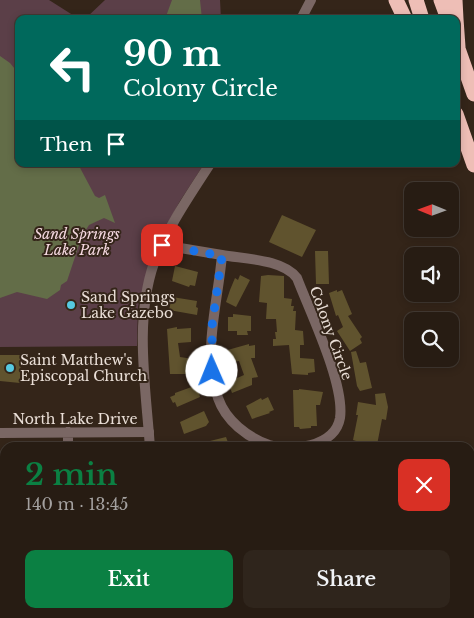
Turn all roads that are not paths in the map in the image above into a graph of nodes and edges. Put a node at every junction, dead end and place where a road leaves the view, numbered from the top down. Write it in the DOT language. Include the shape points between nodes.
graph roads {
  1 [pos="311,0"];
  2 [pos="396,0"];
  3 [pos="416,0"];
  4 [pos="441,0"];
  5 [pos="455,0"];
  6 [pos="304,15"];
  7 [pos="403,15"];
  8 [pos="421,15"];
  9 [pos="447,15"];
  10 [pos="456,15"];
  11 [pos="460,54"];
  12 [pos="474,94"];
  13 [pos="460,125"];
  14 [pos="474,165"];
  15 [pos="208,167"];
  16 [pos="162,245"];
  17 [pos="222,256"];
  18 [pos="68,432"];
  19 [pos="149,432"];
  20 [pos="0,433"];
  21 [pos="68,442"];
  22 [pos="150,442"];
  23 [pos="265,442"];
  24 [pos="318,442"];
  1 -- 6 [label="street"];
  2 -- 7 [label="highway"];
  3 -- 8 [label="highway"];
  4 -- 9 [label="highway"];
  5 -- 10 [label="highway"];
  11 -- 12 [label="highway"];
  13 -- 14 [label="highway"];
  15 -- 16 [label="street"];
  16 -- 17 [label="street, Colony Circle"];
  16 -- 19 [label="street" via="145,300"];
  17 -- 23 [label="street, Colony Circle" via="211,352 214,386 226,415 242,430"];
  17 -- 24 [label="street, Colony Circle" via="282,266 297,278 326,349 340,403 340,420 330,435"];
  18 -- 19 [label="street, North Lake Drive"];
  18 -- 20 [label="street, North Lake Drive"];
  18 -- 21 [label="street"];
  19 -- 22 [label="street"];
}
